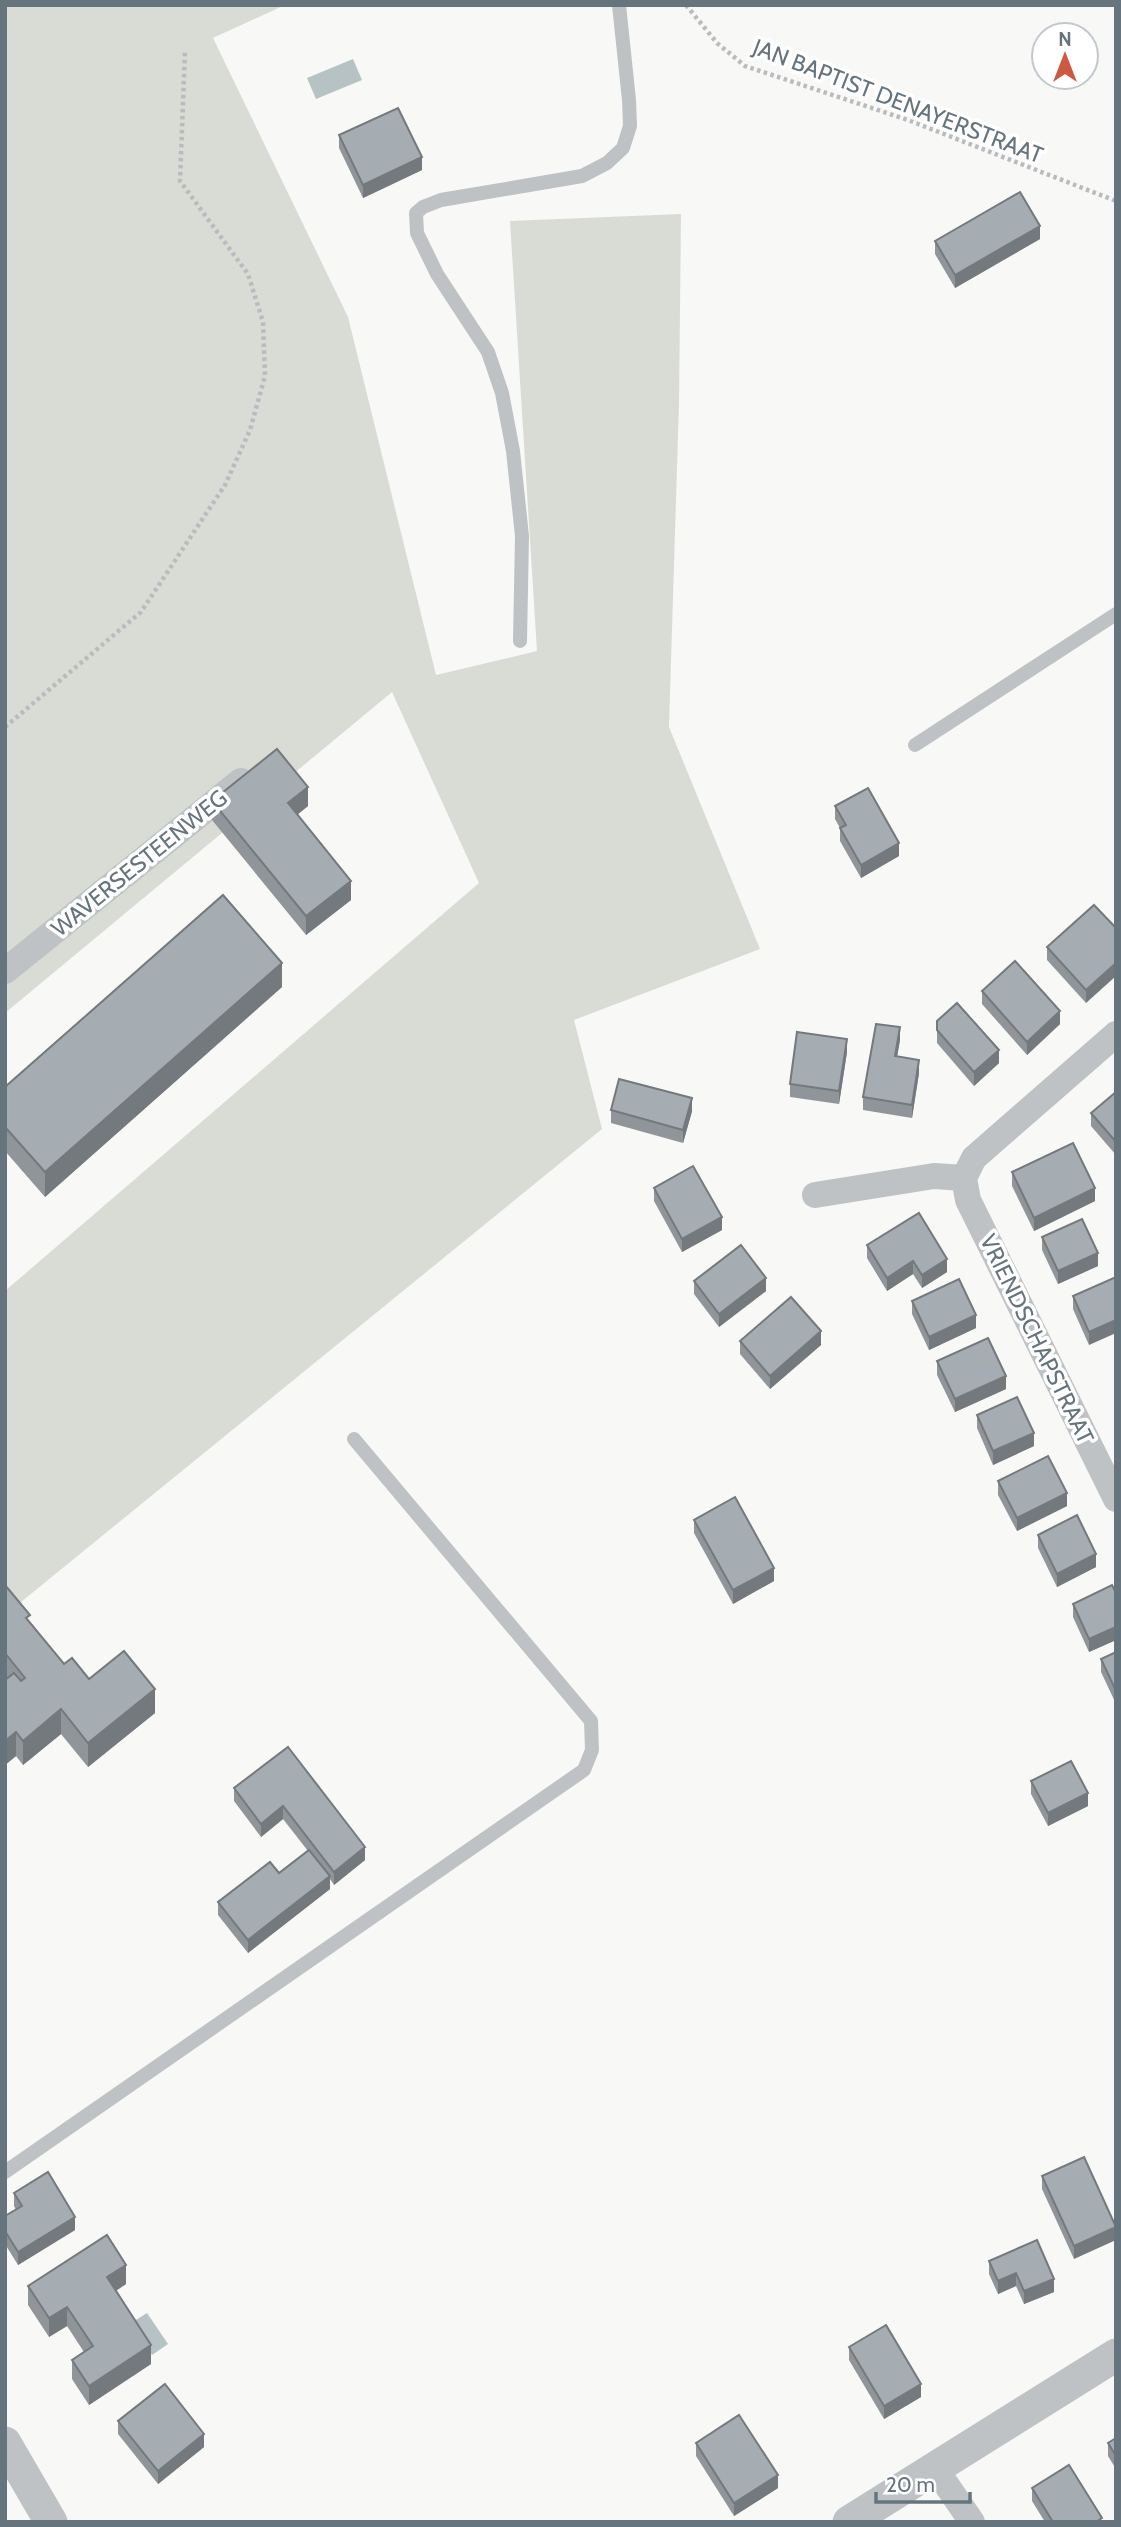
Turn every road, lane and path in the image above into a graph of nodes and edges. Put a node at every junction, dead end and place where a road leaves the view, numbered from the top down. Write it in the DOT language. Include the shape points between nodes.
graph roads {
  1 [pos="619,5"];
  2 [pos="686,5"];
  3 [pos="185,51"];
  4 [pos="1116,201"];
  5 [pos="1116,614"];
  6 [pos="520,641"];
  7 [pos="5,727"];
  8 [pos="915,746"];
  9 [pos="261,764"];
  10 [pos="5,971"];
  11 [pos="1116,1034"];
  12 [pos="964,1178"];
  13 [pos="815,1195"];
  14 [pos="354,1439"];
  15 [pos="1112,1482"];
  16 [pos="5,2172"];
  17 [pos="1116,2355"];
  18 [pos="5,2443"];
  19 [pos="935,2468"];
  20 [pos="51,2522"];
  21 [pos="849,2522"];
  22 [pos="972,2522"];
  1 -- 6 [label="lane" via="630,113 623,148 582,176 441,200 416,213 417,233 437,274 488,352 502,393 522,536"];
  2 -- 4 [label="path, JAN BAPTIST DENAYERSTRAAT" via="717,43 745,66 908,120"];
  3 -- 7 [label="path" via="180,181 248,274 263,322 265,376 250,430 225,485 141,612"];
  5 -- 8 [label="lane"];
  9 -- 10 [label="street, WAVERSESTEENWEG"];
  11 -- 12 [label="street" via="974,1158"];
  12 -- 13 [label="street" via="934,1176"];
  12 -- 15 [label="street, VRIENDSCHAPSTRAAT" via="968,1200"];
  14 -- 16 [label="lane" via="591,1721 592,1750 584,1770"];
  17 -- 19 [label="street"];
  18 -- 20 [label="street"];
  19 -- 21 [label="street"];
  19 -- 22 [label="street"];
}
